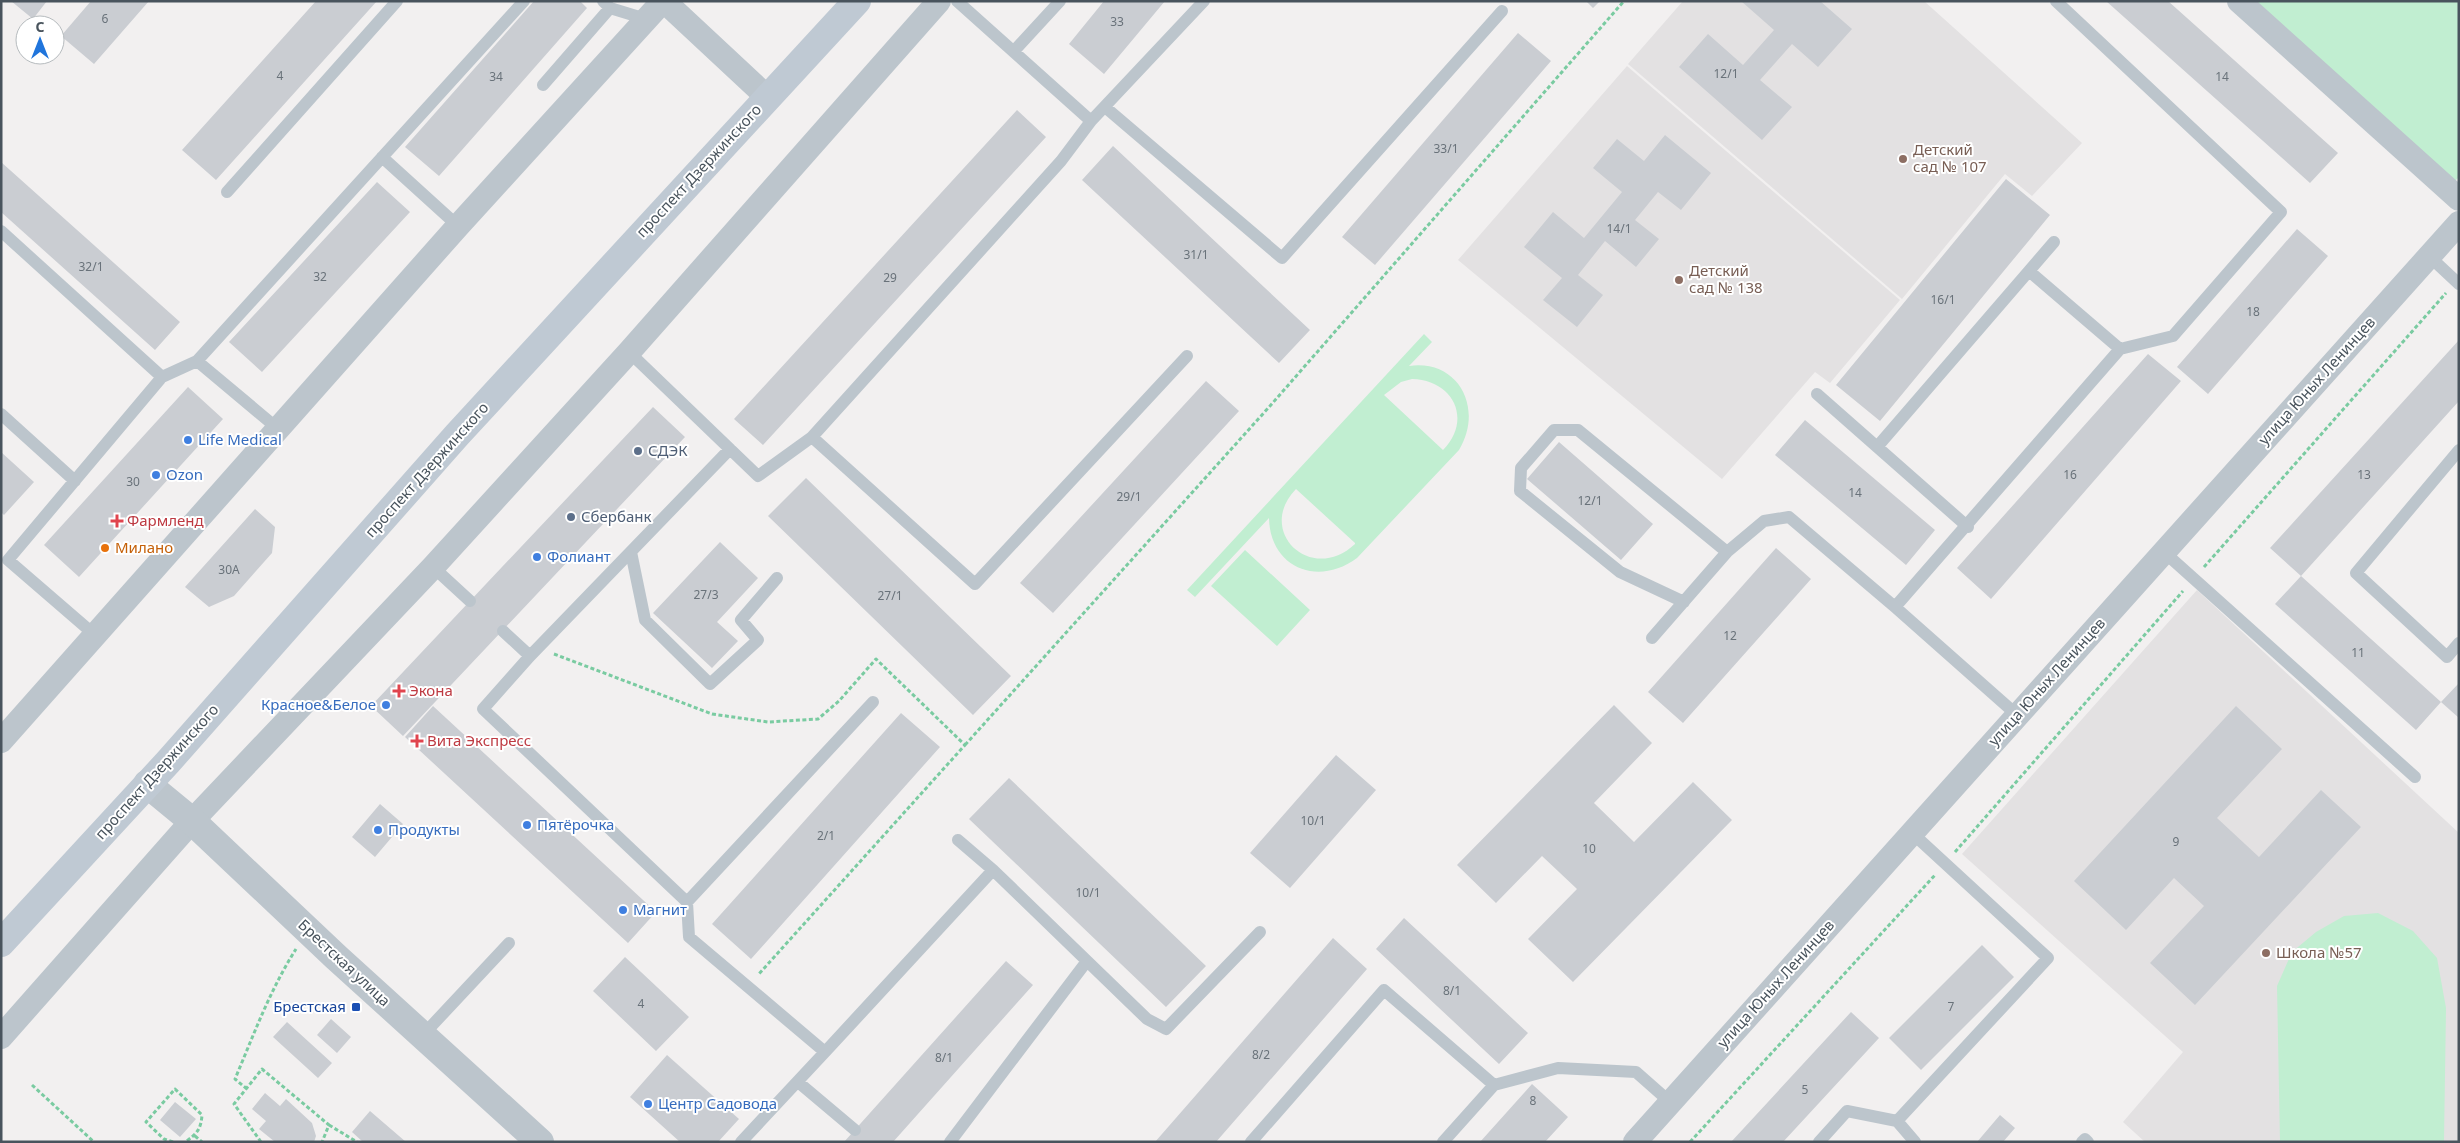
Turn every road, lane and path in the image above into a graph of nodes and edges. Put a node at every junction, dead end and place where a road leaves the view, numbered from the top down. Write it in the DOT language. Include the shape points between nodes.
graph roads {
  1 [pos="397,1"];
  2 [pos="524,1"];
  3 [pos="664,1"];
  4 [pos="857,1"];
  5 [pos="939,1"];
  6 [pos="957,1"];
  7 [pos="1060,1"];
  8 [pos="1204,1"];
  9 [pos="1624,1"];
  10 [pos="2056,1"];
  11 [pos="2239,1"];
  12 [pos="606,4"];
  13 [pos="1502,11"];
  14 [pos="646,19"];
  15 [pos="1014,52"];
  16 [pos="543,84"];
  17 [pos="767,97"];
  18 [pos="1105,107"];
  19 [pos="1091,121"];
  20 [pos="382,157"];
  21 [pos="227,192"];
  22 [pos="2459,199"];
  23 [pos="2459,223"];
  24 [pos="458,226"];
  25 [pos="1,231"];
  26 [pos="2054,242"];
  27 [pos="2429,256"];
  28 [pos="2029,271"];
  29 [pos="2457,283"];
  30 [pos="2120,349"];
  31 [pos="629,352"];
  32 [pos="1187,356"];
  33 [pos="197,361"];
  34 [pos="162,377"];
  35 [pos="1817,394"];
  36 [pos="1,414"];
  37 [pos="277,428"];
  38 [pos="812,437"];
  39 [pos="1877,446"];
  40 [pos="730,449"];
  41 [pos="2459,450"];
  42 [pos="75,481"];
  43 [pos="1968,527"];
  44 [pos="631,552"];
  45 [pos="1728,552"];
  46 [pos="2164,552"];
  47 [pos="4,557"];
  48 [pos="433,567"];
  49 [pos="778,578"];
  50 [pos="2194,578"];
  51 [pos="470,601"];
  52 [pos="1684,602"];
  53 [pos="1895,607"];
  54 [pos="503,631"];
  55 [pos="96,636"];
  56 [pos="1652,638"];
  57 [pos="2459,644"];
  58 [pos="530,656"];
  59 [pos="873,702"];
  60 [pos="2017,715"];
  61 [pos="1,741"];
  62 [pos="965,745"];
  63 [pos="2415,777"];
  64 [pos="147,784"];
  65 [pos="192,821"];
  66 [pos="1911,832"];
  67 [pos="958,840"];
  68 [pos="1946,862"];
  69 [pos="993,870"];
  70 [pos="688,902"];
  71 [pos="1260,932"];
  72 [pos="509,942"];
  73 [pos="1,943"];
  74 [pos="299,945"];
  75 [pos="1087,961"];
  76 [pos="423,1035"];
  77 [pos="1,1038"];
  78 [pos="825,1052"];
  79 [pos="798,1082"];
  80 [pos="32,1085"];
  81 [pos="1494,1085"];
  82 [pos="247,1088"];
  83 [pos="1670,1102"];
  84 [pos="1897,1121"];
  85 [pos="329,1125"];
  86 [pos="855,1130"];
  87 [pos="195,1136"];
  88 [pos="163,1140"];
  89 [pos="94,1142"];
  90 [pos="173,1142"];
  91 [pos="185,1142"];
  92 [pos="202,1142"];
  93 [pos="261,1142"];
  94 [pos="322,1142"];
  95 [pos="356,1142"];
  96 [pos="540,1142"];
  97 [pos="741,1142"];
  98 [pos="950,1142"];
  99 [pos="1251,1142"];
  100 [pos="1443,1142"];
  101 [pos="1635,1142"];
  102 [pos="1690,1142"];
  103 [pos="1819,1142"];
  104 [pos="1915,1142"];
  105 [pos="2082,1142"];
  106 [pos="2088,1142"];
  1 -- 21 [label="lane"];
  2 -- 20 [label="lane"];
  3 -- 14 [label="street"];
  3 -- 17 [label="street"];
  4 -- 17 [label="main road, проспект Дзержинского"];
  5 -- 31 [label="street"];
  6 -- 15 [label="lane"];
  7 -- 15 [label="lane"];
  8 -- 18 [label="lane"];
  9 -- 62 [label="path" via="1270,406"];
  10 -- 30 [label="lane" via="2280,212 2172,336"];
  11 -- 22 [label="street"];
  12 -- 14 [label="lane"];
  12 -- 16 [label="lane"];
  13 -- 18 [label="lane" via="1282,258"];
  14 -- 24 [label="street"];
  15 -- 19 [label="lane"];
  17 -- 64 [label="main road, проспект Дзержинского" via="464,428"];
  18 -- 19 [label="lane"];
  19 -- 38 [label="lane" via="1061,161"];
  20 -- 24 [label="lane"];
  20 -- 33 [label="lane"];
  23 -- 27 [label="street, улица Юных Ленинцев"];
  24 -- 37 [label="street"];
  25 -- 34 [label="lane"];
  26 -- 28 [label="lane"];
  27 -- 29 [label="lane"];
  27 -- 46 [label="street, улица Юных Ленинцев"];
  28 -- 30 [label="lane"];
  28 -- 39 [label="lane"];
  29 -- 50 [label="path"];
  30 -- 43 [label="lane"];
  31 -- 40 [label="lane"];
  31 -- 48 [label="street"];
  32 -- 38 [label="lane" via="975,584"];
  33 -- 34 [label="lane"];
  33 -- 37 [label="lane"];
  34 -- 42 [label="lane"];
  35 -- 39 [label="lane"];
  36 -- 42 [label="lane"];
  37 -- 55 [label="street"];
  38 -- 40 [label="lane" via="758,476"];
  39 -- 43 [label="lane"];
  40 -- 44 [label="lane"];
  41 -- 57 [label="lane" via="2356,573 2448,657"];
  42 -- 47 [label="lane"];
  43 -- 53 [label="lane"];
  44 -- 49 [label="lane" via="645,620 710,684 758,640 740,620"];
  44 -- 58 [label="lane"];
  45 -- 52 [label="lane"];
  45 -- 52 [label="lane" via="1578,430 1554,430 1521,468 1520,490 1620,572"];
  45 -- 53 [label="lane" via="1764,521 1789,518"];
  46 -- 50 [label="lane"];
  46 -- 60 [label="street, улица Юных Ленинцев"];
  47 -- 55 [label="lane"];
  48 -- 51 [label="lane"];
  48 -- 65 [label="street"];
  50 -- 63 [label="lane"];
  50 -- 68 [label="path"];
  52 -- 56 [label="lane"];
  53 -- 60 [label="lane"];
  54 -- 58 [label="lane"];
  55 -- 61 [label="street"];
  58 -- 70 [label="lane" via="483,709"];
  59 -- 70 [label="lane"];
  60 -- 66 [label="street, улица Юных Ленинцев"];
  64 -- 65 [label="street, Брестская улица"];
  64 -- 73 [label="main road, проспект Дзержинского"];
  65 -- 76 [label="street, Брестская улица"];
  65 -- 77 [label="street"];
  66 -- 68 [label="lane"];
  66 -- 83 [label="street, улица Юных Ленинцев"];
  67 -- 69 [label="lane"];
  68 -- 84 [label="lane" via="2048,958"];
  68 -- 102 [label="path"];
  69 -- 75 [label="lane"];
  69 -- 78 [label="lane"];
  70 -- 78 [label="lane" via="688,937"];
  71 -- 75 [label="lane" via="1166,1029 1147,1019"];
  72 -- 76 [label="lane"];
  74 -- 82 [label="path" via="281,972 255,1026 235,1079"];
  75 -- 98 [label="lane"];
  76 -- 96 [label="street, Брестская улица"];
  78 -- 79 [label="lane"];
  79 -- 86 [label="lane"];
  79 -- 97 [label="lane"];
  80 -- 89 [label="path"];
  81 -- 83 [label="lane" via="1558,1068 1636,1072"];
  81 -- 99 [label="lane" via="1384,990"];
  81 -- 100 [label="lane"];
  82 -- 85 [label="path" via="262,1069"];
  82 -- 93 [label="path" via="234,1104"];
  83 -- 101 [label="street, улица Юных Ленинцев"];
  84 -- 103 [label="lane" via="1847,1111"];
  84 -- 104 [label="lane"];
  85 -- 94 [label="path"];
  85 -- 95 [label="path"];
  87 -- 88 [label="path" via="201,1128 202,1115 175,1089 146,1122"];
  87 -- 91 [label="path"];
  87 -- 92 [label="path"];
  88 -- 90 [label="path"];
  105 -- 106 [label="lane" via="2085,1139"];
}
